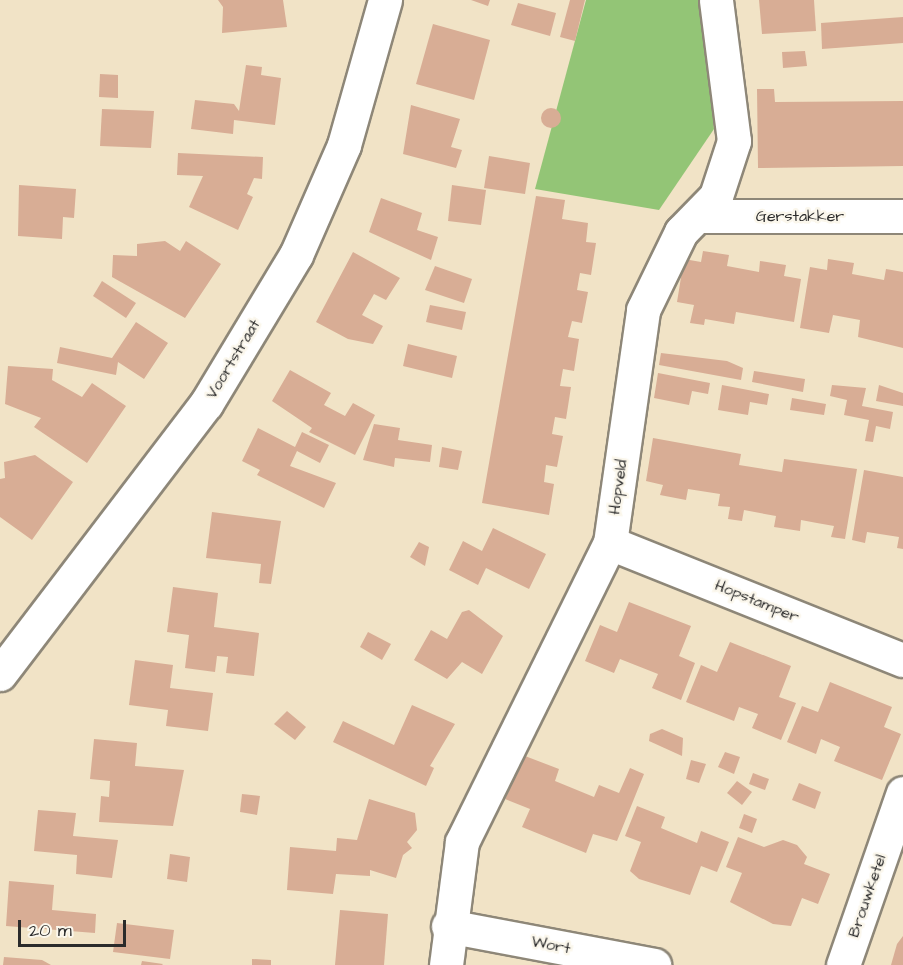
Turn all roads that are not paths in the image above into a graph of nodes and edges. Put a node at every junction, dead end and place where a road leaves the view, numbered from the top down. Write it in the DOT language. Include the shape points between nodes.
graph roads {
  1 [pos="385,0"];
  2 [pos="716,0"];
  3 [pos="698,216"];
  4 [pos="903,216"];
  5 [pos="610,543"];
  6 [pos="903,660"];
  7 [pos="0,674"];
  8 [pos="903,793"];
  9 [pos="448,926"];
  10 [pos="446,965"];
  11 [pos="654,965"];
  12 [pos="843,965"];
  1 -- 7 [label="street, Voortstraat" via="344,145 296,255 206,404"];
  2 -- 3 [label="street, Hopveld" via="734,141 716,196"];
  3 -- 4 [label="street, Gerstakker"];
  3 -- 5 [label="street, Hopveld" via="681,232 644,310"];
  5 -- 6 [label="street, Hopstamper"];
  5 -- 9 [label="street, Hopveld" via="462,842"];
  8 -- 12 [label="street, Brouwketel"];
  9 -- 10 [label="street, Hopveld"];
  9 -- 11 [label="street, Wort"];
}
